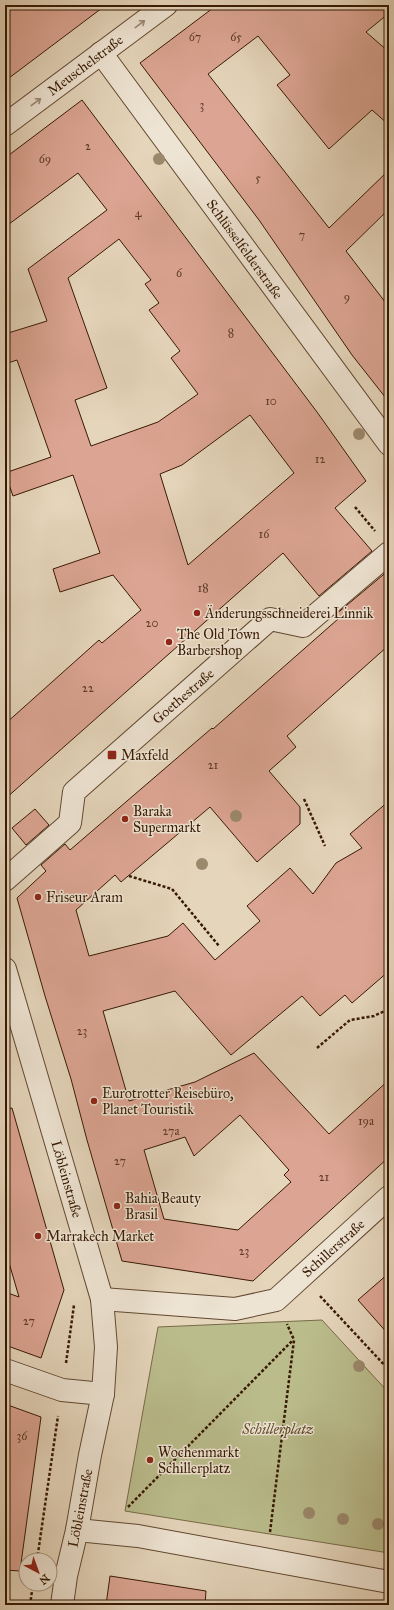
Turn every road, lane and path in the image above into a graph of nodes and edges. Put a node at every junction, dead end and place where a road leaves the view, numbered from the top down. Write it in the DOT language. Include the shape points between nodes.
graph roads {
  1 [pos="166,5"];
  2 [pos="101,53"];
  3 [pos="5,125"];
  4 [pos="389,444"];
  5 [pos="355,507"];
  6 [pos="371,537"];
  7 [pos="389,553"];
  8 [pos="304,799"];
  9 [pos="325,846"];
  10 [pos="129,876"];
  11 [pos="5,880"];
  12 [pos="219,946"];
  13 [pos="5,970"];
  14 [pos="389,1009"];
  15 [pos="317,1048"];
  16 [pos="389,1197"];
  17 [pos="302,1276"];
  18 [pos="75,1299"];
  19 [pos="102,1299"];
  20 [pos="276,1300"];
  21 [pos="294,1340"];
  22 [pos="5,1370"];
  23 [pos="389,1370"];
  24 [pos="62,1390"];
  25 [pos="103,1394"];
  26 [pos="77,1530"];
  27 [pos="120,1534"];
  28 [pos="38,1552"];
  29 [pos="266,1560"];
  30 [pos="389,1582"];
  31 [pos="32,1592"];
  32 [pos="30,1605"];
  33 [pos="62,1605"];
  2 -- 1 [label="street, Meuschelstraße, one-way"];
  3 -- 2 [label="street, Meuschelstraße, one-way"];
  2 -- 4 [label="street, Schlüsselfelderstraße"];
  5 -- 6 [label="path" via="376,532"];
  7 -- 11 [label="street, Goethestraße" via="303,626 270,619 74,792 70,823"];
  8 -- 9 [label="path"];
  10 -- 12 [label="path" via="172,890"];
  13 -- 19 [label="street, Löbleinstraße"];
  14 -- 15 [label="path" via="374,1016 350,1020"];
  16 -- 17 [label="street, Schillerstraße"];
  17 -- 20 [label="street, Schillerstraße"];
  17 -- 23 [label="path"];
  18 -- 24 [label="path"];
  19 -- 20 [label="street" via="235,1309"];
  19 -- 25 [label="street, Löbleinstraße" via="106,1347"];
  20 -- 21 [label="path"];
  21 -- 27 [label="path" via="125,1511"];
  21 -- 29 [label="path"];
  22 -- 24 [label="street"];
  24 -- 25 [label="street"];
  24 -- 28 [label="path"];
  25 -- 26 [label="street, Löbleinstraße"];
  26 -- 27 [label="street"];
  26 -- 33 [label="street, Löbleinstraße"];
  27 -- 29 [label="street"];
  29 -- 30 [label="street"];
  31 -- 32 [label="path"];
}
